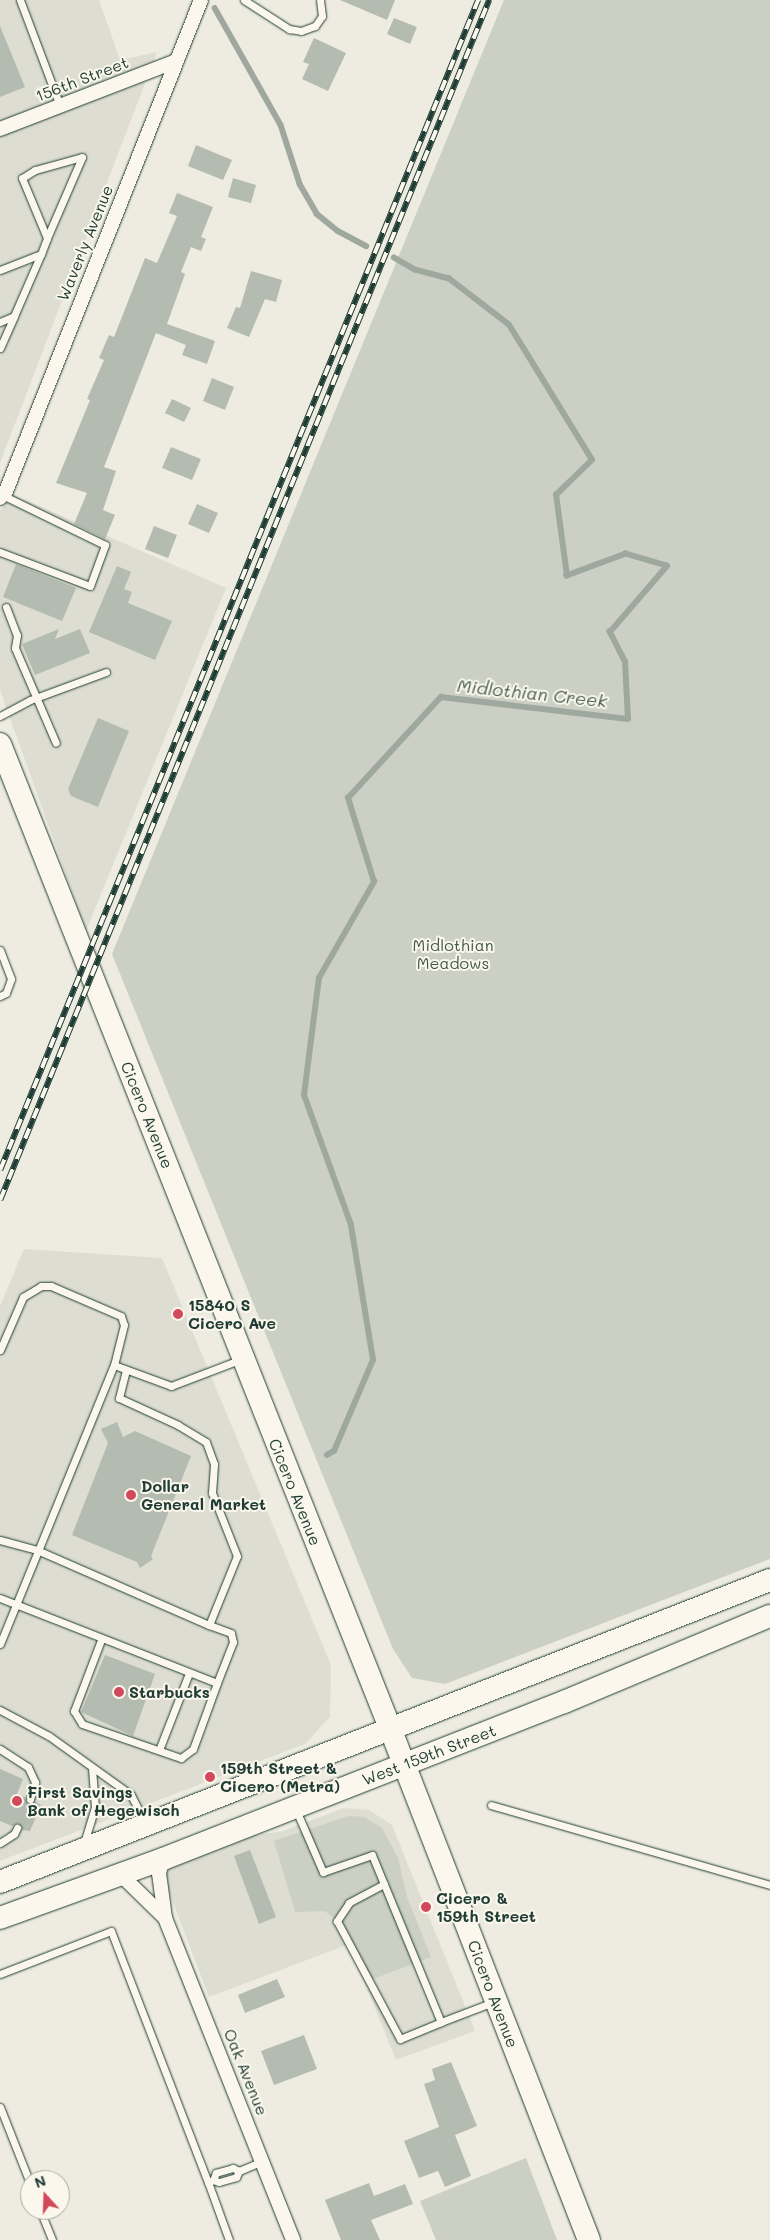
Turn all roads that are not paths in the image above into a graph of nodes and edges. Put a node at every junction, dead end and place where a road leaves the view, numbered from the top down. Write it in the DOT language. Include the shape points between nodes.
graph roads {
  1 [pos="20,0"];
  2 [pos="201,0"];
  3 [pos="244,0"];
  4 [pos="320,0"];
  5 [pos="176,61"];
  6 [pos="60,106"];
  7 [pos="0,129"];
  8 [pos="47,238"];
  9 [pos="40,254"];
  10 [pos="0,270"];
  11 [pos="14,316"];
  12 [pos="0,322"];
  13 [pos="0,348"];
  14 [pos="1,496"];
  15 [pos="0,552"];
  16 [pos="6,607"];
  17 [pos="106,672"];
  18 [pos="38,697"];
  19 [pos="0,716"];
  20 [pos="0,744"];
  21 [pos="56,744"];
  22 [pos="0,950"];
  23 [pos="0,996"];
  24 [pos="0,1350"];
  25 [pos="243,1358"];
  26 [pos="114,1365"];
  27 [pos="126,1370"];
  28 [pos="0,1540"];
  29 [pos="37,1550"];
  30 [pos="770,1580"];
  31 [pos="0,1598"];
  32 [pos="15,1605"];
  33 [pos="770,1616"];
  34 [pos="209,1625"];
  35 [pos="101,1640"];
  36 [pos="0,1644"];
  37 [pos="189,1673"];
  38 [pos="217,1683"];
  39 [pos="0,1710"];
  40 [pos="390,1728"];
  41 [pos="0,1749"];
  42 [pos="159,1750"];
  43 [pos="404,1764"];
  44 [pos="92,1768"];
  45 [pos="30,1800"];
  46 [pos="491,1805"];
  47 [pos="295,1807"];
  48 [pos="146,1824"];
  49 [pos="17,1828"];
  50 [pos="0,1843"];
  51 [pos="82,1849"];
  52 [pos="163,1859"];
  53 [pos="121,1875"];
  54 [pos="0,1882"];
  55 [pos="384,1884"];
  56 [pos="770,1884"];
  57 [pos="0,1918"];
  58 [pos="165,1918"];
  59 [pos="0,1974"];
  60 [pos="496,2001"];
  61 [pos="441,2022"];
  62 [pos="0,2107"];
  63 [pos="262,2161"];
  64 [pos="25,2170"];
  65 [pos="210,2181"];
  66 [pos="44,2220"];
  67 [pos="52,2240"];
  68 [pos="229,2240"];
  69 [pos="293,2240"];
  70 [pos="589,2240"];
  1 -- 6 [label="lane"];
  2 -- 5 [label="street, Waverly Avenue"];
  3 -- 4 [label="lane" via="289,29 301,31 315,26 322,16"];
  5 -- 6 [label="street, 156th Street"];
  5 -- 14 [label="street, Waverly Avenue"];
  6 -- 7 [label="street, 156th Street"];
  8 -- 8 [label="lane" via="78,166 82,157 35,170 22,178"];
  8 -- 9 [label="lane"];
  9 -- 10 [label="lane"];
  9 -- 11 [label="lane"];
  11 -- 12 [label="lane"];
  11 -- 13 [label="lane"];
  14 -- 15 [label="lane" via="105,545 90,586"];
  16 -- 18 [label="lane" via="17,635 16,648 32,691"];
  17 -- 18 [label="lane"];
  18 -- 19 [label="lane"];
  18 -- 21 [label="lane"];
  20 -- 25 [label="main road, Cicero Avenue"];
  22 -- 23 [label="lane" via="12,979 6,993"];
  24 -- 26 [label="lane" via="23,1297 41,1286 51,1286 121,1316 124,1325"];
  25 -- 27 [label="lane" via="171,1386"];
  25 -- 40 [label="main road, Cicero Avenue"];
  26 -- 27 [label="lane"];
  26 -- 29 [label="lane"];
  27 -- 34 [label="lane" via="120,1398 206,1442 214,1464 212,1493 237,1556"];
  28 -- 29 [label="lane"];
  29 -- 32 [label="lane"];
  29 -- 34 [label="lane"];
  30 -- 40 [label="main road"];
  31 -- 32 [label="lane"];
  32 -- 35 [label="lane"];
  32 -- 36 [label="lane"];
  33 -- 43 [label="main road, West 159th Street" via="564,1702"];
  34 -- 38 [label="lane" via="231,1633 233,1642"];
  35 -- 37 [label="lane"];
  35 -- 42 [label="lane" via="74,1711 77,1719 82,1724"];
  37 -- 38 [label="lane"];
  37 -- 42 [label="lane"];
  38 -- 42 [label="lane" via="193,1749 181,1758"];
  39 -- 44 [label="lane" via="49,1736"];
  40 -- 43 [label="main road, Cicero Avenue"];
  40 -- 48 [label="main road"];
  41 -- 45 [label="lane" via="28,1767 35,1782"];
  43 -- 47 [label="main road, West 159th Street"];
  43 -- 60 [label="main road, Cicero Avenue"];
  44 -- 48 [label="lane" via="131,1795"];
  44 -- 51 [label="lane" via="95,1808"];
  46 -- 56 [label="lane"];
  47 -- 52 [label="main road, West 159th Street"];
  47 -- 55 [label="lane" via="323,1872 372,1855"];
  48 -- 51 [label="main road"];
  49 -- 50 [label="lane" via="14,1834"];
  51 -- 54 [label="main road"];
  52 -- 53 [label="main road, West 159th Street"];
  52 -- 58 [label="street, Oak Avenue" via="159,1873"];
  53 -- 57 [label="main road, West 159th Street"];
  53 -- 58 [label="street, Oak Avenue"];
  55 -- 61 [label="lane"];
  55 -- 61 [label="lane" via="349,1903 337,1921 400,2039"];
  58 -- 63 [label="street, Oak Avenue"];
  59 -- 65 [label="lane" via="111,1931"];
  60 -- 61 [label="lane"];
  60 -- 70 [label="main road, Cicero Avenue"];
  62 -- 64 [label="lane"];
  63 -- 65 [label="lane" via="239,2171 233,2168 216,2173"];
  63 -- 69 [label="street, Oak Avenue"];
  65 -- 68 [label="lane"];
  66 -- 67 [label="lane"];
}
